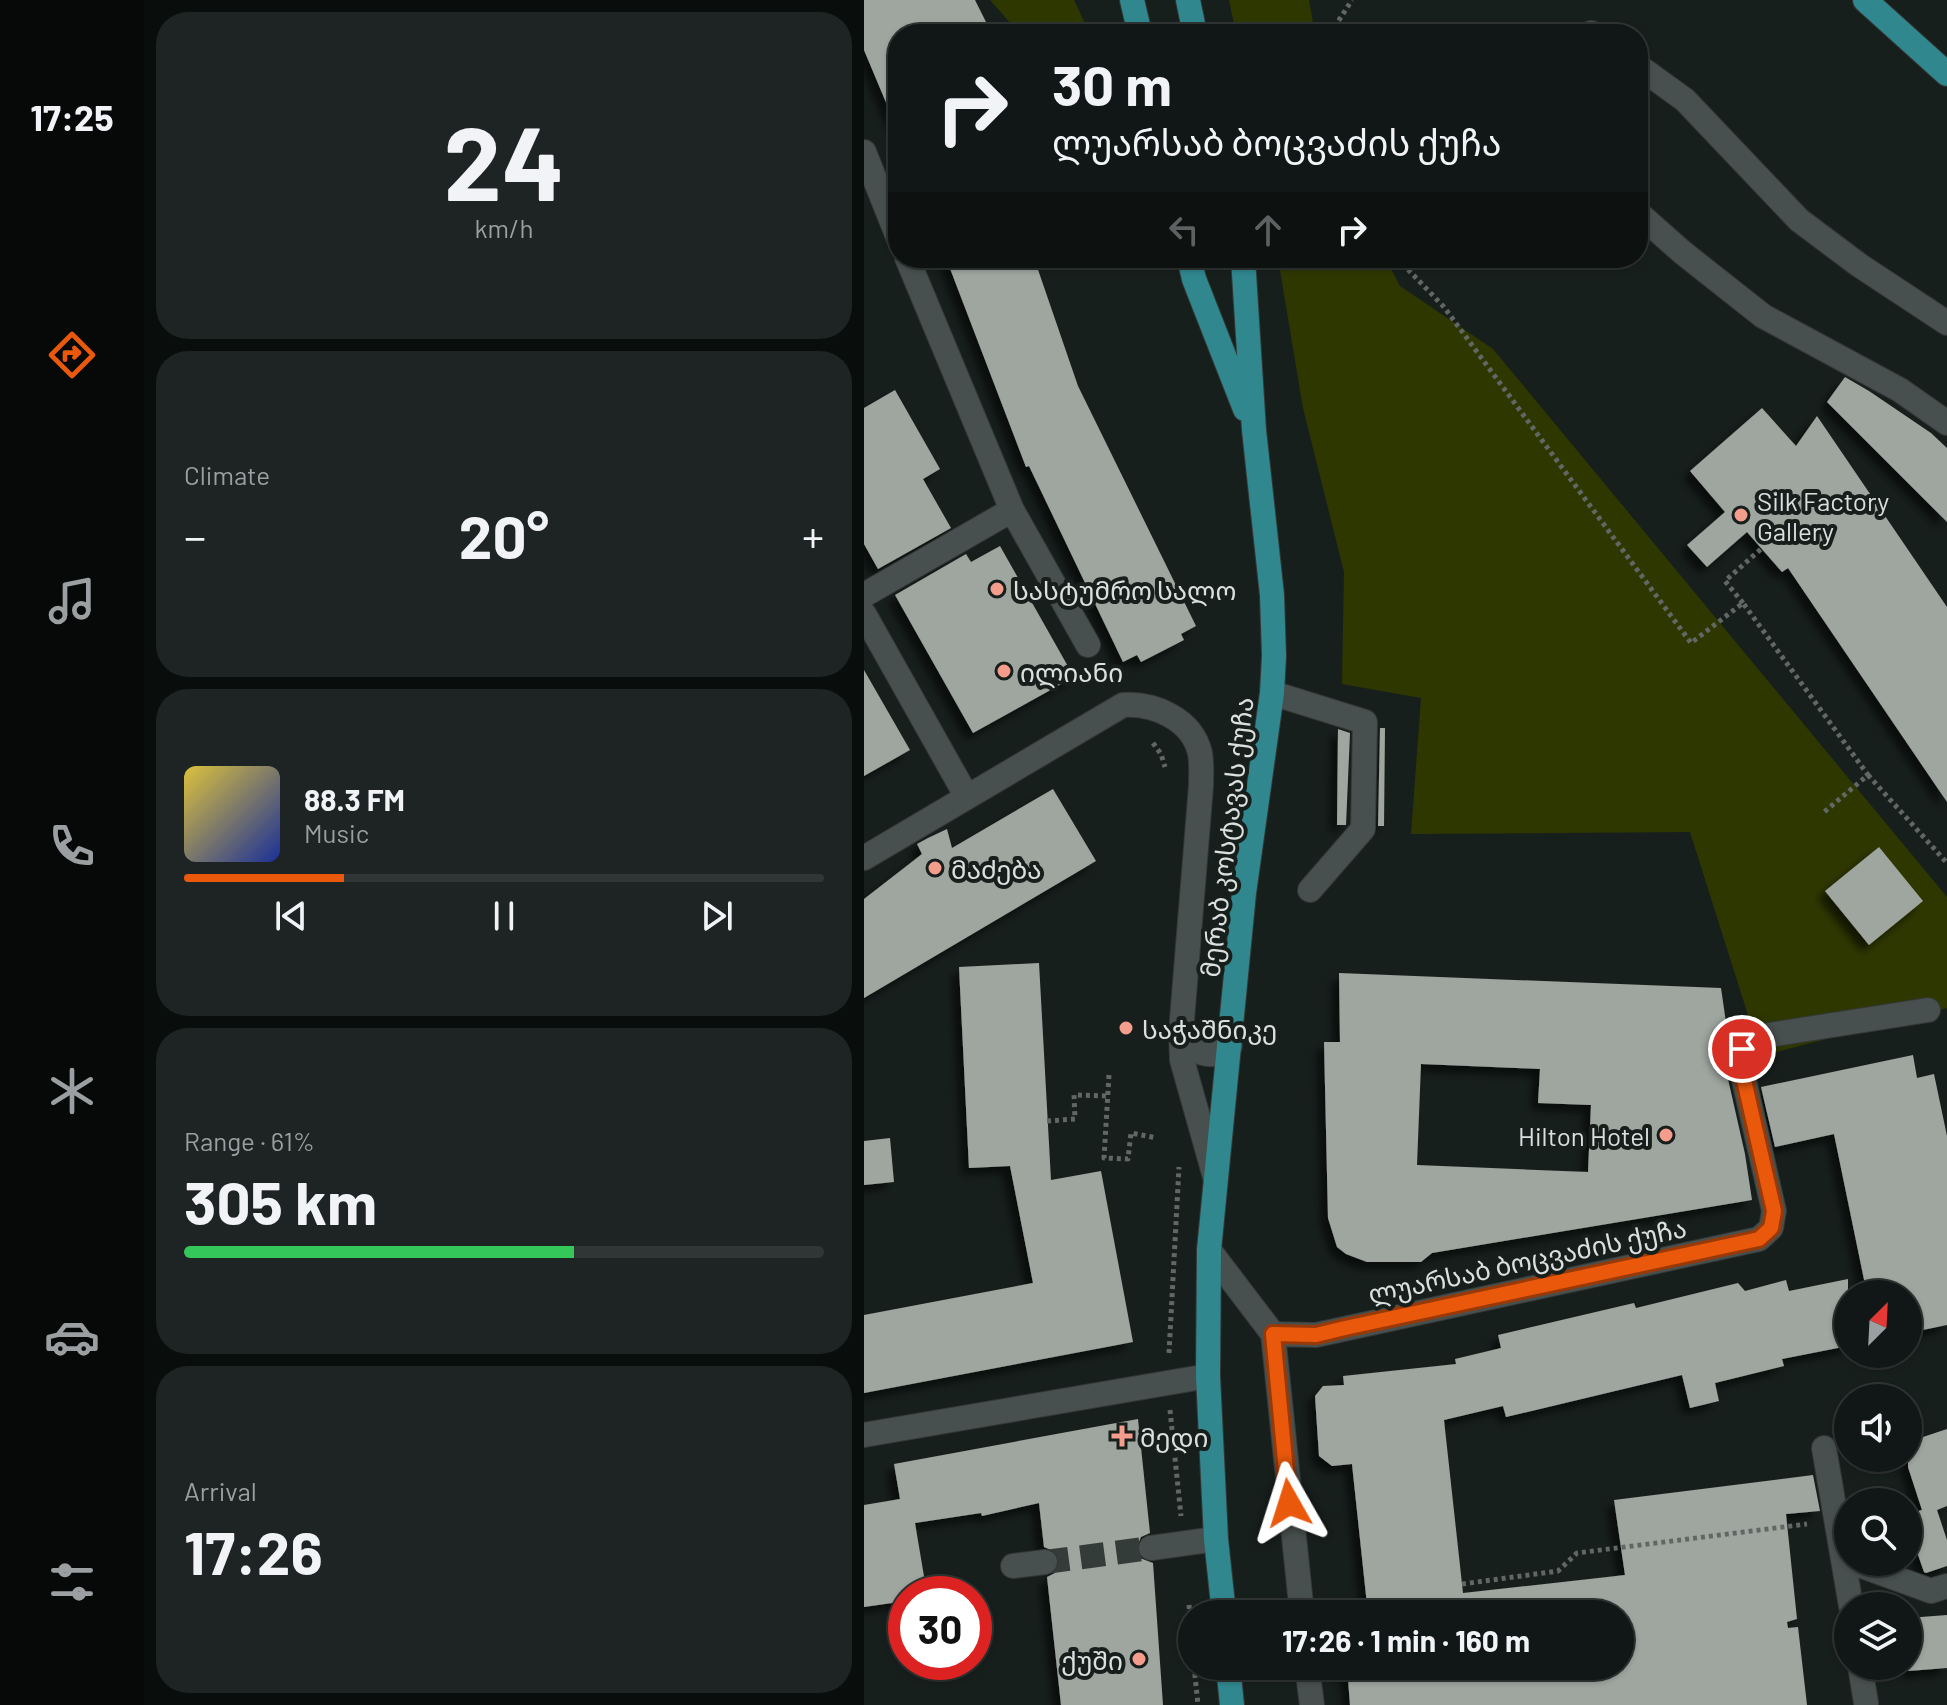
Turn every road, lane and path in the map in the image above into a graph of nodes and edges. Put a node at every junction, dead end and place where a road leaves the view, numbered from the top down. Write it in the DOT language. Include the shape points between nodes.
graph roads {
  1 [pos="1132,0"];
  2 [pos="1188,0"];
  3 [pos="1352,0"];
  4 [pos="1865,0"];
  5 [pos="1138,24"];
  6 [pos="1193,24"];
  7 [pos="1336,24"];
  8 [pos="1648,73"];
  9 [pos="1947,74"];
  10 [pos="864,152"];
  11 [pos="888,212"];
  12 [pos="1648,222"];
  13 [pos="911,268"];
  14 [pos="1191,268"];
  15 [pos="1244,268"];
  16 [pos="1407,268"];
  17 [pos="1947,323"];
  18 [pos="1947,423"];
  19 [pos="1254,430"];
  20 [pos="1012,510"];
  21 [pos="1761,549"];
  22 [pos="864,595"];
  23 [pos="1743,603"];
  24 [pos="864,614"];
  25 [pos="1088,645"];
  26 [pos="1272,693"];
  27 [pos="1142,733"];
  28 [pos="1165,767"];
  29 [pos="1868,775"];
  30 [pos="967,797"];
  31 [pos="1823,813"];
  32 [pos="864,858"];
  33 [pos="1947,863"];
  34 [pos="1310,890"];
  35 [pos="1928,1010"];
  36 [pos="1181,1032"];
  37 [pos="1230,1046"];
  38 [pos="1109,1075"];
  39 [pos="1107,1096"];
  40 [pos="1047,1121"];
  41 [pos="1157,1138"];
  42 [pos="1215,1177"];
  43 [pos="1209,1250"];
  44 [pos="1273,1334"];
  45 [pos="1208,1376"];
  46 [pos="864,1435"];
  47 [pos="1824,1448"];
  48 [pos="1834,1514"];
  49 [pos="1834,1521"];
  50 [pos="1216,1539"];
  51 [pos="1151,1548"];
  52 [pos="1045,1562"];
  53 [pos="1013,1566"];
  54 [pos="1890,1576"];
  55 [pos="1462,1584"];
  56 [pos="1947,1586"];
  57 [pos="1223,1600"];
  58 [pos="1301,1600"];
  59 [pos="1195,1680"];
  60 [pos="1229,1680"];
  61 [pos="1309,1680"];
  62 [pos="1862,1680"];
  63 [pos="1866,1703"];
  64 [pos="1198,1705"];
  65 [pos="1232,1705"];
  66 [pos="1312,1705"];
  1 -- 5 [label="main road"];
  2 -- 6 [label="main road"];
  3 -- 7 [label="path"];
  4 -- 9 [label="main road"];
  8 -- 17 [label="street" via="1685,100 1799,220"];
  10 -- 11 [label="street"];
  12 -- 18 [label="street" via="1763,316 1900,390"];
  13 -- 20 [label="street"];
  14 -- 19 [label="main road, მერაბ კოსტავას ქუჩა"];
  15 -- 19 [label="main road, მერაბ კოსტავას ქუჩა"];
  16 -- 23 [label="path" via="1444,307 1691,643"];
  19 -- 26 [label="main road, მერაბ კოსტავას ქუჩა" via="1272,595"];
  20 -- 22 [label="street"];
  20 -- 25 [label="street"];
  21 -- 23 [label="path" via="1725,581"];
  23 -- 29 [label="path"];
  24 -- 30 [label="street"];
  26 -- 34 [label="street" via="1365,722 1363,829"];
  26 -- 37 [label="main road, მერაბ კოსტავას ქუჩა" via="1244,893"];
  27 -- 28 [label="path"];
  29 -- 31 [label="path"];
  29 -- 33 [label="path"];
  30 -- 32 [label="street"];
  30 -- 36 [label="street" via="1123,705 1154,708 1186,728 1199,749 1201,786"];
  35 -- 44 [label="street, ლუარსაბ ბოცვაძის ქუჩა" via="1750,1038 1742,1049 1741,1067 1774,1211 1771,1228 1759,1239 1316,1335"];
  36 -- 37 [label="street" via="1204,1055"];
  36 -- 42 [label="street" via="1182,1060"];
  37 -- 42 [label="main road, მერაბ კოსტავას ქუჩა"];
  38 -- 39 [label="path"];
  39 -- 40 [label="path" via="1074,1095 1075,1119"];
  39 -- 41 [label="path" via="1104,1158 1128,1159 1131,1133"];
  42 -- 43 [label="main road, მერაბ კოსტავას ქუჩა"];
  43 -- 44 [label="street"];
  43 -- 45 [label="main road, მერაბ კოსტავას ქუჩა"];
  44 -- 58 [label="street"];
  45 -- 46 [label="street"];
  45 -- 50 [label="main road, მერაბ კოსტავას ქუჩა"];
  47 -- 48 [label="street"];
  49 -- 55 [label="path" via="1577,1553 1558,1571"];
  50 -- 51 [label="street"];
  50 -- 57 [label="main road, მერაბ კოსტავას ქუჩა"];
  52 -- 53 [label="street"];
  54 -- 56 [label="street" via="1931,1591"];
  59 -- 64 [label="path"];
  60 -- 65 [label="main road"];
  61 -- 66 [label="street"];
  62 -- 63 [label="street"];
}
